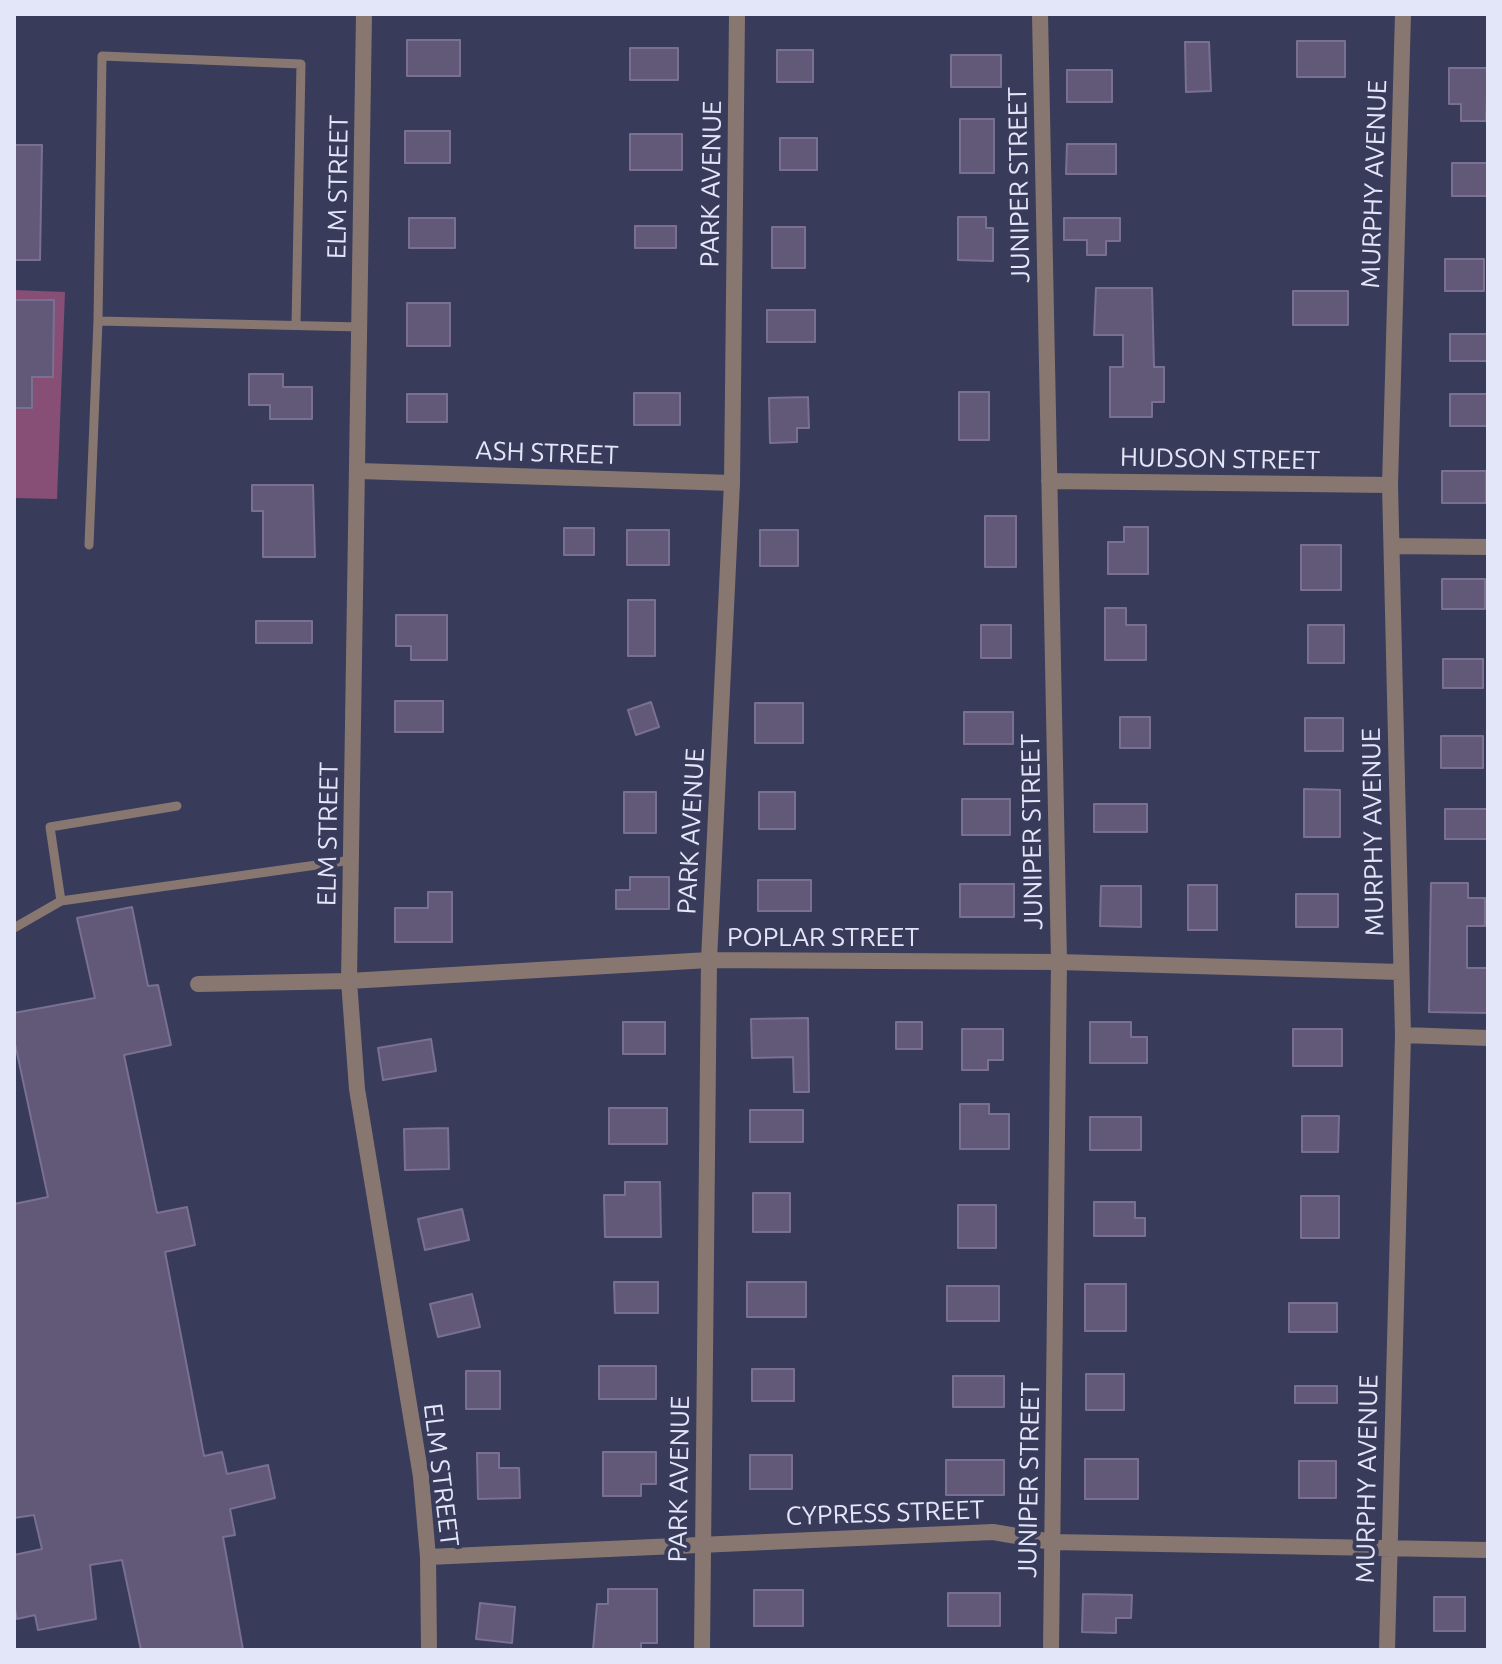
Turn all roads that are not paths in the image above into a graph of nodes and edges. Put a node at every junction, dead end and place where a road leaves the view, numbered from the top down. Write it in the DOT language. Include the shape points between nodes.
graph roads {
  1 [pos="364,14"];
  2 [pos="737,14"];
  3 [pos="1040,14"];
  4 [pos="1403,14"];
  5 [pos="98,321"];
  6 [pos="296,325"];
  7 [pos="361,327"];
  8 [pos="359,471"];
  9 [pos="1049,481"];
  10 [pos="732,483"];
  11 [pos="1390,485"];
  12 [pos="89,545"];
  13 [pos="1393,546"];
  14 [pos="1488,547"];
  15 [pos="177,806"];
  16 [pos="352,860"];
  17 [pos="61,901"];
  18 [pos="14,928"];
  19 [pos="709,960"];
  20 [pos="1059,962"];
  21 [pos="1400,972"];
  22 [pos="349,981"];
  23 [pos="198,984"];
  24 [pos="1403,1035"];
  25 [pos="1488,1038"];
  26 [pos="1052,1542"];
  27 [pos="703,1544"];
  28 [pos="1389,1548"];
  29 [pos="1488,1550"];
  30 [pos="428,1557"];
  31 [pos="429,1650"];
  32 [pos="702,1650"];
  33 [pos="1051,1650"];
  34 [pos="1387,1650"];
  1 -- 7 [label="street, ELM STREET"];
  2 -- 10 [label="street, PARK AVENUE"];
  3 -- 9 [label="street, JUNIPER STREET"];
  4 -- 11 [label="street, MURPHY AVENUE"];
  5 -- 6 [label="lane"];
  5 -- 6 [label="lane" via="102,56 301,64"];
  5 -- 12 [label="lane"];
  6 -- 7 [label="lane"];
  7 -- 8 [label="street, ELM STREET"];
  8 -- 10 [label="street, ASH STREET"];
  8 -- 16 [label="street, ELM STREET"];
  9 -- 11 [label="street, HUDSON STREET"];
  9 -- 20 [label="street, JUNIPER STREET"];
  10 -- 19 [label="street, PARK AVENUE"];
  11 -- 13 [label="street, MURPHY AVENUE"];
  13 -- 14 [label="street"];
  13 -- 21 [label="street, MURPHY AVENUE"];
  15 -- 17 [label="lane" via="50,827"];
  16 -- 17 [label="lane"];
  16 -- 22 [label="street, ELM STREET"];
  17 -- 18 [label="lane"];
  19 -- 20 [label="street, POPLAR STREET"];
  19 -- 22 [label="street, POPLAR STREET"];
  19 -- 27 [label="street, PARK AVENUE"];
  20 -- 21 [label="street, POPLAR STREET"];
  20 -- 26 [label="street, JUNIPER STREET"];
  21 -- 24 [label="street, MURPHY AVENUE"];
  22 -- 23 [label="street, POPLAR STREET"];
  22 -- 30 [label="street, ELM STREET" via="359,1104 421,1477"];
  24 -- 25 [label="street"];
  24 -- 28 [label="street, MURPHY AVENUE"];
  26 -- 27 [label="street, CYPRESS STREET" via="993,1532"];
  26 -- 28 [label="street, CYPRESS STREET"];
  26 -- 33 [label="street, JUNIPER STREET"];
  27 -- 30 [label="street, CYPRESS STREET"];
  27 -- 32 [label="street, PARK AVENUE"];
  28 -- 29 [label="street, CYPRESS STREET"];
  28 -- 34 [label="street, MURPHY AVENUE"];
  30 -- 31 [label="street, ELM STREET"];
}
